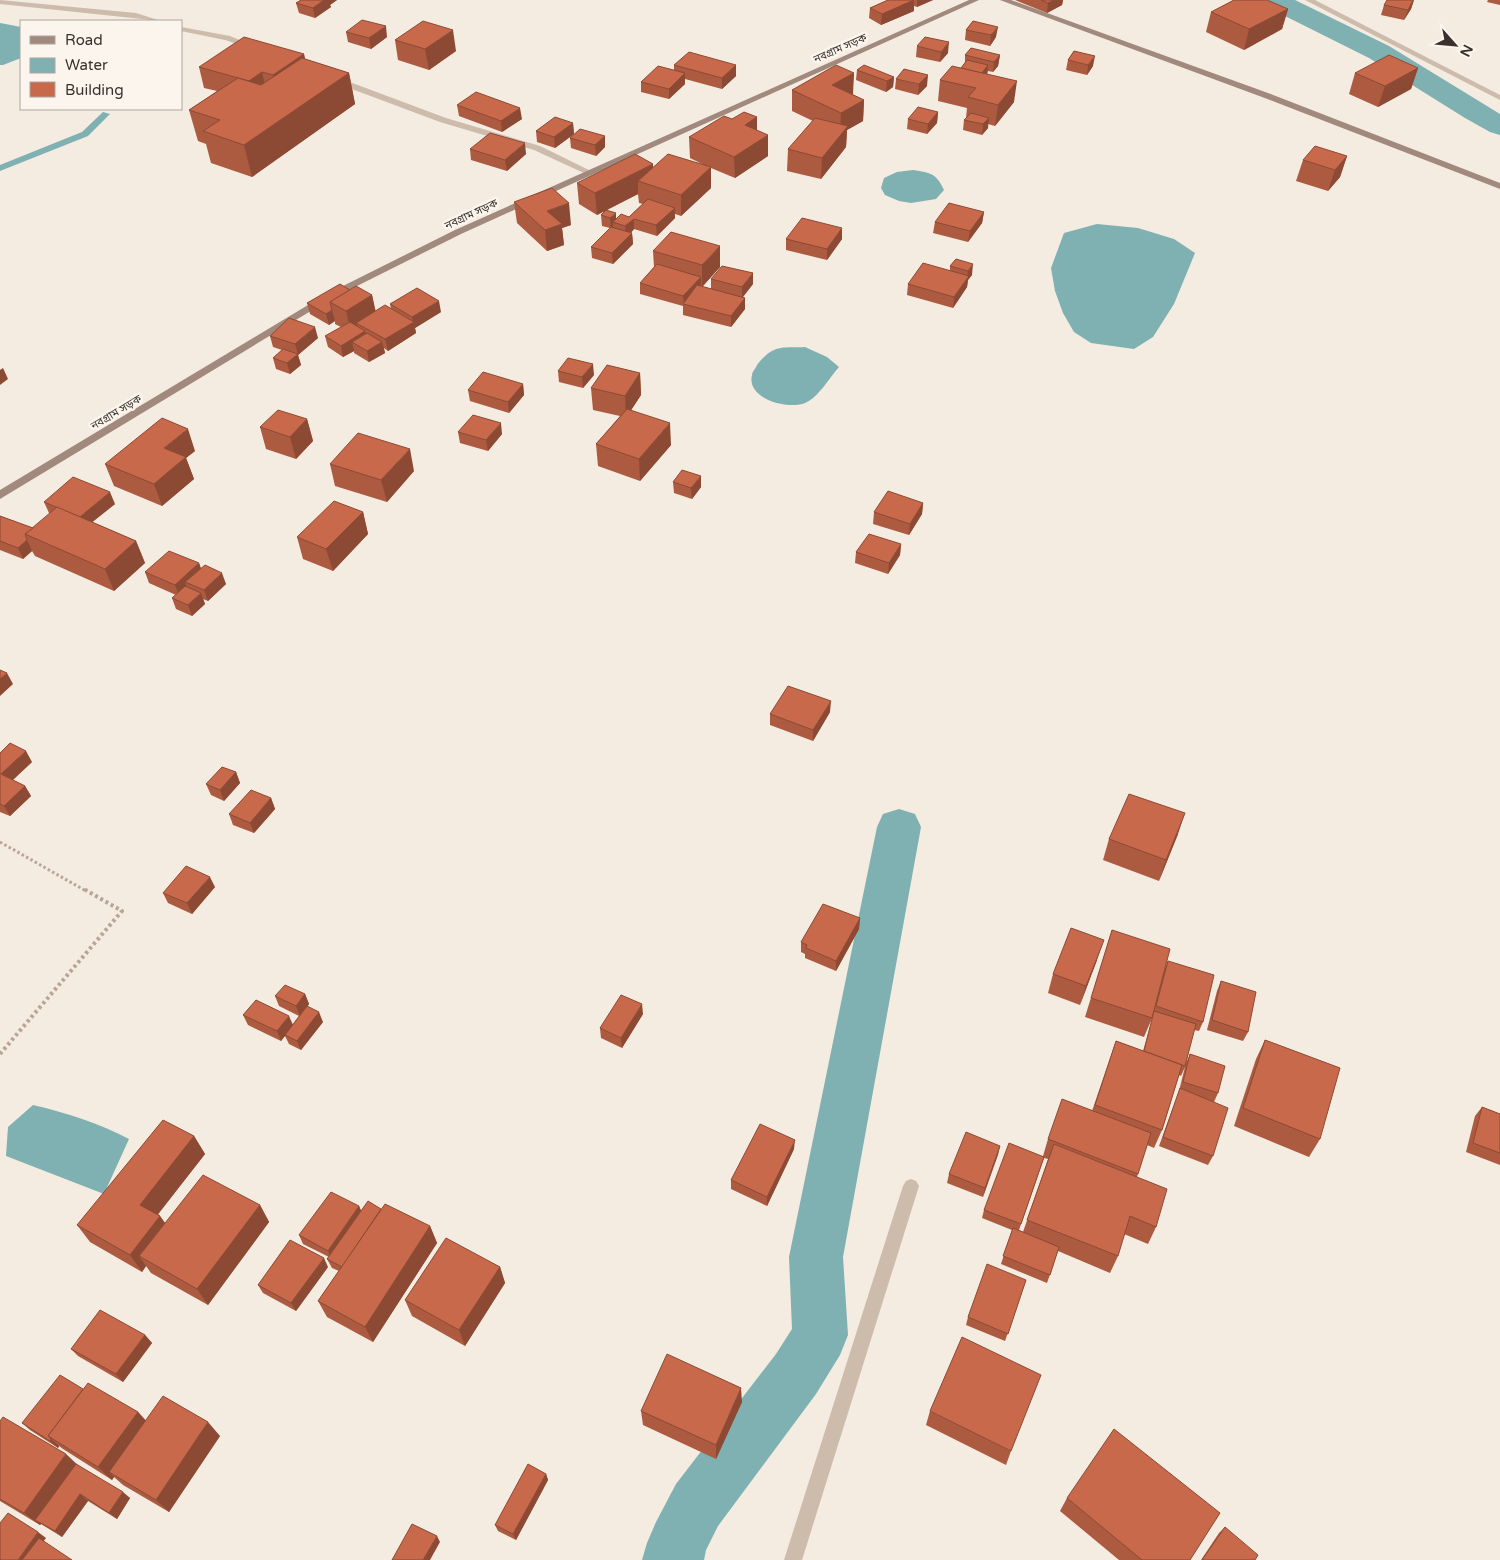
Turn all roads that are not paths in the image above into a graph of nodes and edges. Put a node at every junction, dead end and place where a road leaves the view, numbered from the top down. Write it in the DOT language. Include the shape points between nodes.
graph roads {
  1 [pos="975,0"];
  2 [pos="1004,0"];
  3 [pos="1309,0"];
  4 [pos="0,2"];
  5 [pos="154,20"];
  6 [pos="182,28"];
  7 [pos="262,50"];
  8 [pos="327,76"];
  9 [pos="1500,98"];
  10 [pos="590,172"];
  11 [pos="1500,186"];
  12 [pos="0,495"];
  13 [pos="911,1186"];
  14 [pos="793,1560"];
  1 -- 10 [label="main road, নবগ্রাম সড়ক"];
  2 -- 11 [label="main road"];
  3 -- 9 [label="street"];
  4 -- 5 [label="street" via="136,15"];
  6 -- 7 [label="street"];
  8 -- 10 [label="street" via="444,120 537,148"];
  10 -- 12 [label="main road, নবগ্রাম সড়ক" via="458,232 326,298"];
  13 -- 14 [label="street"];
}
